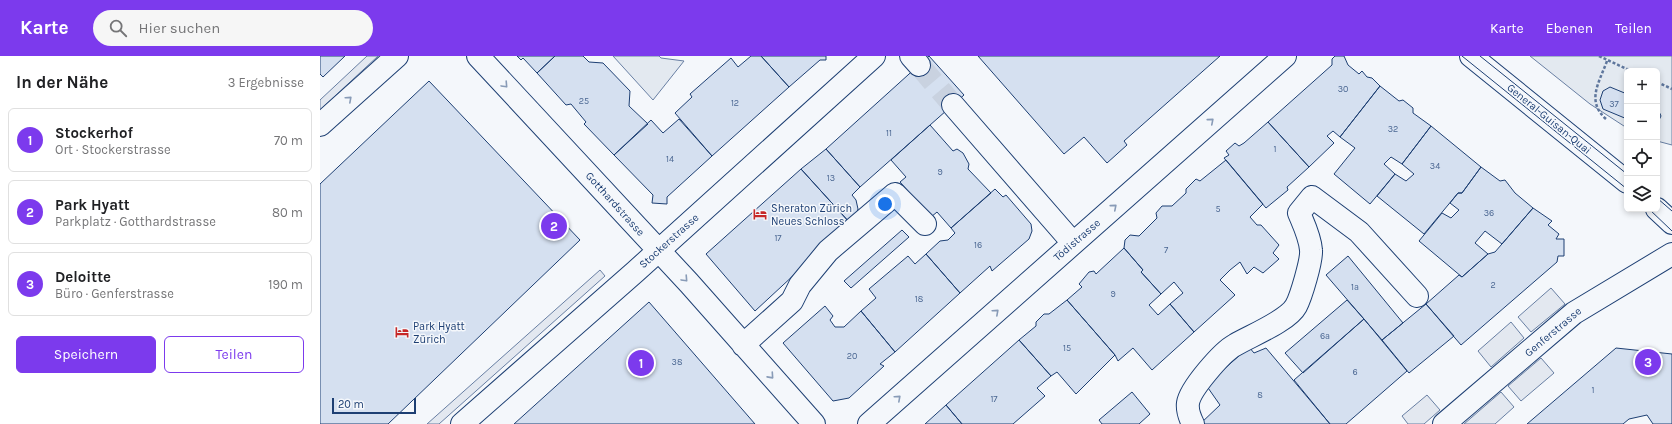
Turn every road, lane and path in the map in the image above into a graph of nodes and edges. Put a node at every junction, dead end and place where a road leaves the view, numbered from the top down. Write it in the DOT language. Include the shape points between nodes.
graph roads {
  1 [pos="397,56"];
  2 [pos="478,56"];
  3 [pos="874,56"];
  4 [pos="1285,56"];
  5 [pos="1471,56"];
  6 [pos="1599,56"];
  7 [pos="1607,61"];
  8 [pos="1624,68"];
  9 [pos="1660,83"];
  10 [pos="1672,88"];
  11 [pos="953,105"];
  12 [pos="1606,119"];
  13 [pos="320,125"];
  14 [pos="1624,180"];
  15 [pos="1660,212"];
  16 [pos="1672,223"];
  17 [pos="925,224"];
  18 [pos="1073,243"];
  19 [pos="658,251"];
  20 [pos="1672,254"];
  21 [pos="1417,296"];
  22 [pos="743,345"];
  23 [pos="462,424"];
  24 [pos="814,424"];
  25 [pos="869,424"];
  26 [pos="1193,424"];
  27 [pos="1444,424"];
  13 -- 1 [label="street, one-way"];
  2 -- 19 [label="street, Gotthardstrasse, one-way"];
  3 -- 19 [label="street, Stockerstrasse"];
  18 -- 4 [label="street, Tödistrasse, one-way"];
  5 -- 14 [label="street, General-Guisan-Quai"];
  6 -- 7 [label="path"];
  7 -- 8 [label="path"];
  7 -- 12 [label="path" via="1594,100 1598,111"];
  9 -- 10 [label="path"];
  11 -- 18 [label="street"];
  15 -- 16 [label="street"];
  17 -- 22 [label="street" via="895,194 828,251 800,285 792,301"];
  25 -- 18 [label="street, Tödistrasse, one-way"];
  19 -- 22 [label="street, Gotthardstrasse, one-way"];
  19 -- 23 [label="street, Stockerstrasse"];
  20 -- 27 [label="street, Genferstrasse" via="1574,313"];
  21 -- 26 [label="street" via="1359,232 1312,197 1299,213 1312,251 1296,307 1277,322 1233,346 1199,382 1188,403"];
  22 -- 24 [label="street, Gotthardstrasse, one-way"];
}
